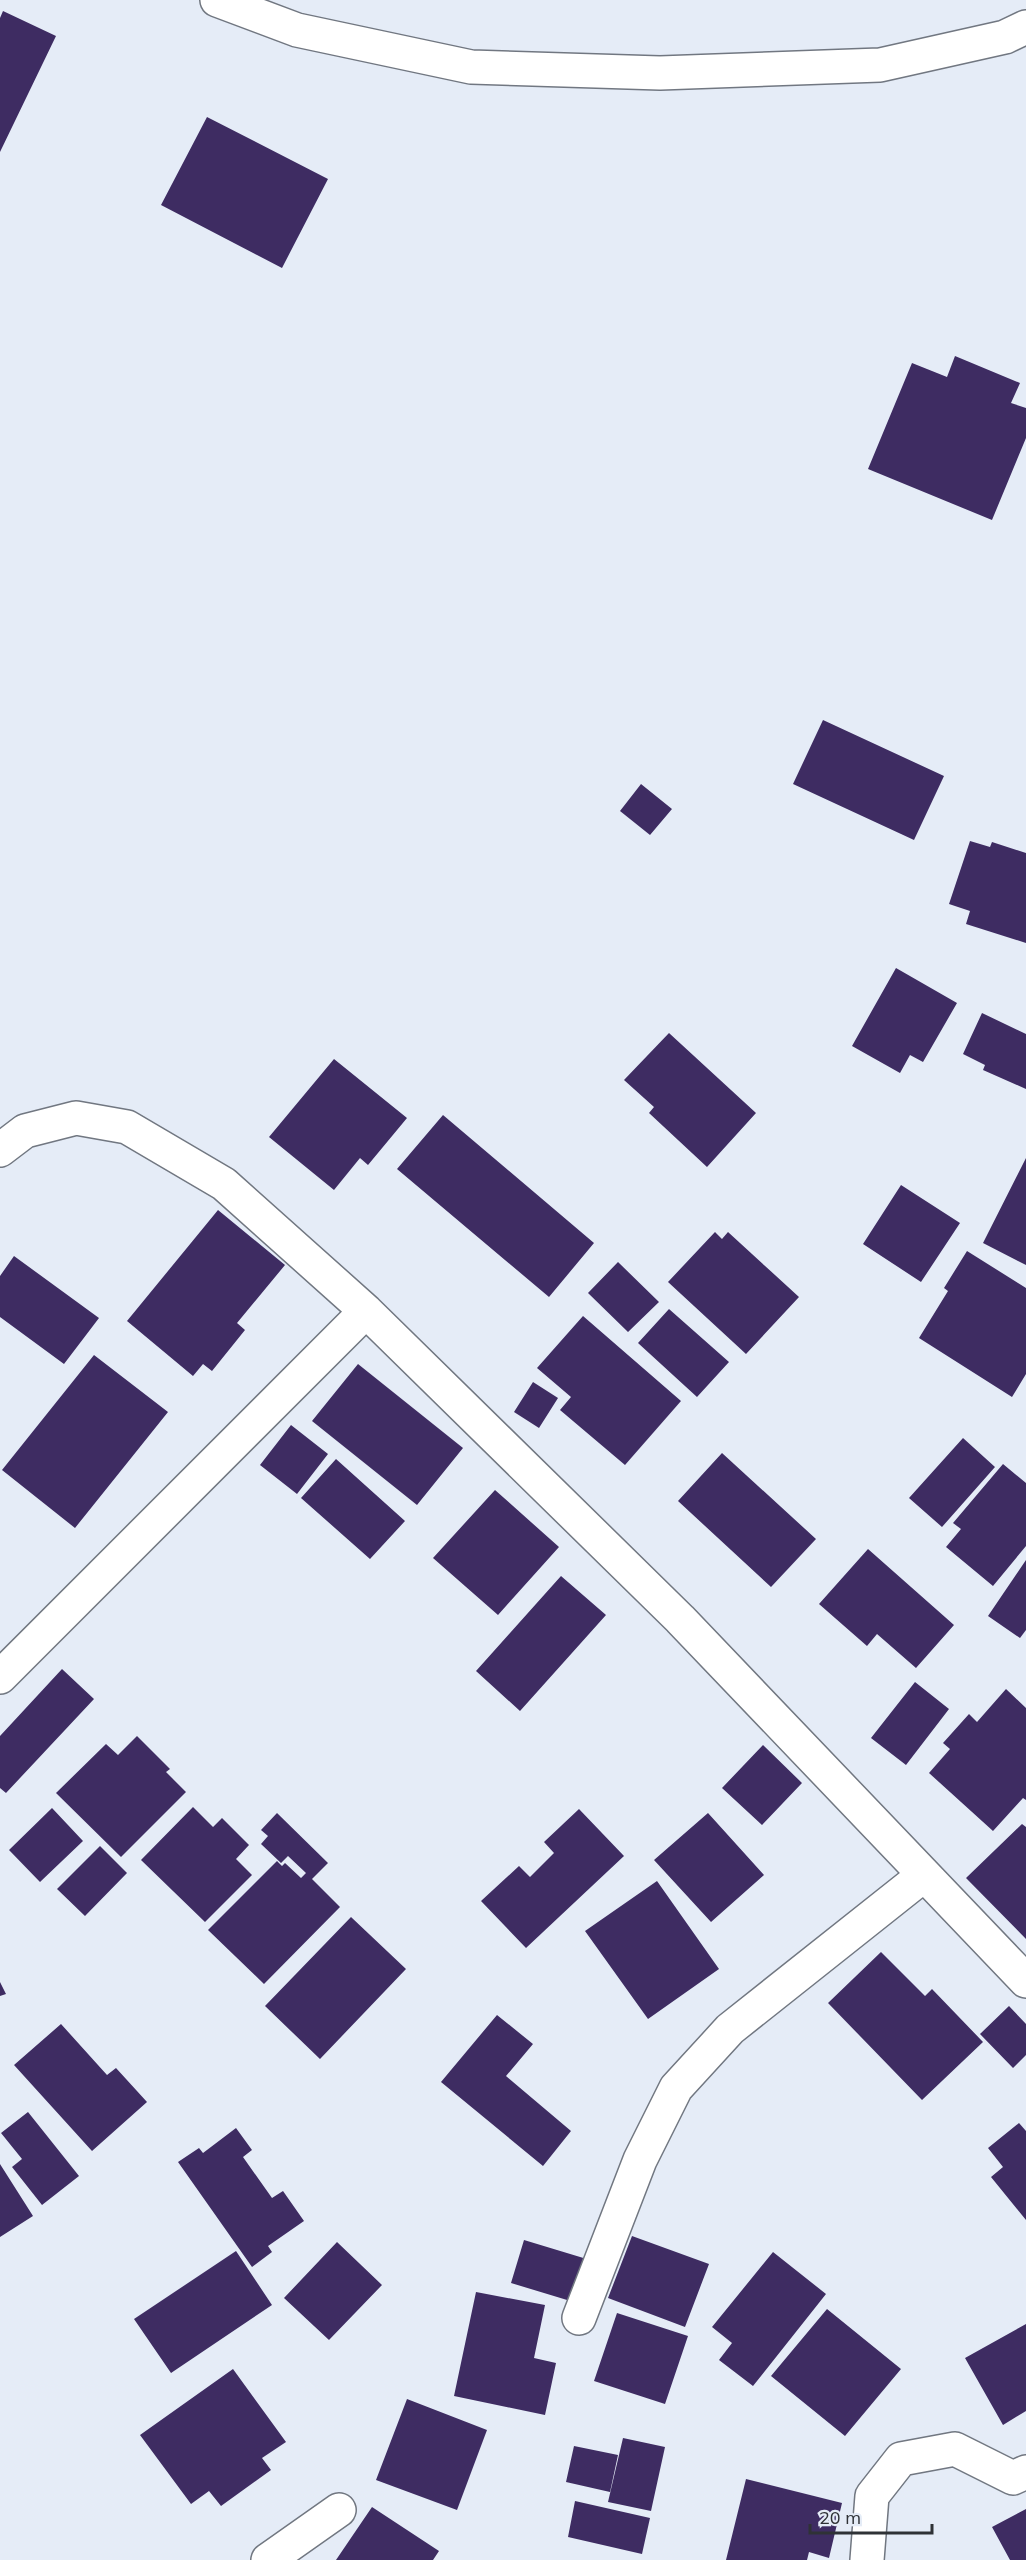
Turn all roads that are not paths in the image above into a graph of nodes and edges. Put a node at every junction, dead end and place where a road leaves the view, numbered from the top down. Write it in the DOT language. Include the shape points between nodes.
graph roads {
  1 [pos="217,0"];
  2 [pos="1026,27"];
  3 [pos="0,1150"];
  4 [pos="366,1311"];
  5 [pos="0,1677"];
  6 [pos="924,1875"];
  7 [pos="1026,1981"];
  8 [pos="579,2318"];
  9 [pos="1026,2472"];
  10 [pos="339,2510"];
  11 [pos="268,2560"];
  12 [pos="867,2560"];
  1 -- 2 [label="street" via="297,30 471,67 636,73 880,65 1005,37"];
  3 -- 4 [label="street" via="25,1131 76,1118 127,1127 224,1184"];
  4 -- 5 [label="street"];
  4 -- 6 [label="street" via="680,1619"];
  6 -- 7 [label="street"];
  6 -- 8 [label="street" via="730,2030 676,2088 640,2160"];
  9 -- 12 [label="street" via="1013,2478 955,2449 901,2459 872,2496"];
  10 -- 11 [label="street"];
}
